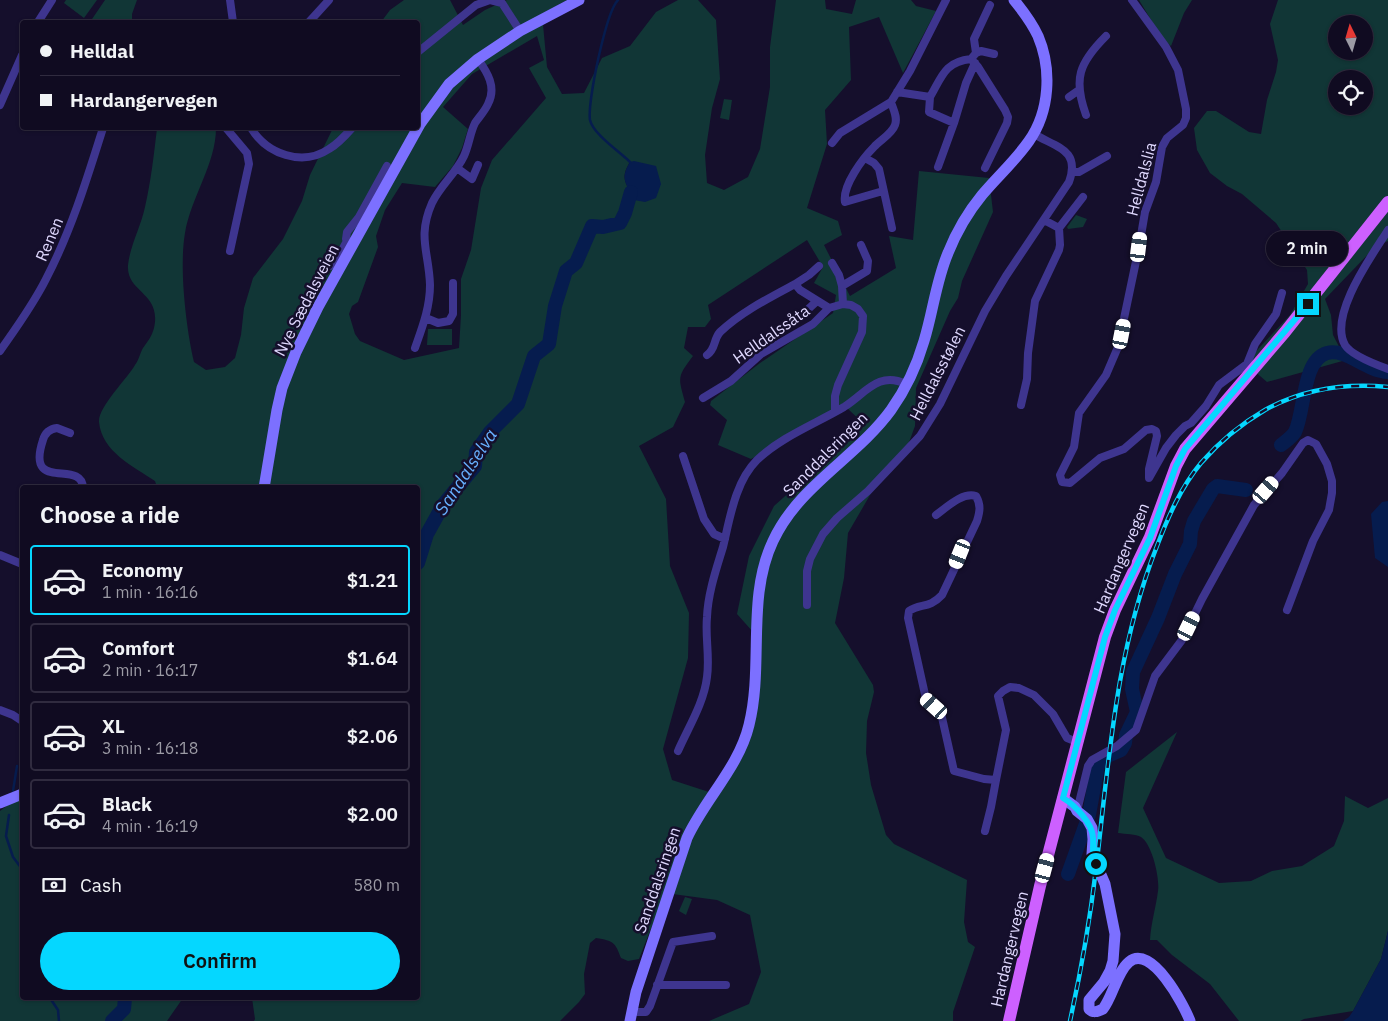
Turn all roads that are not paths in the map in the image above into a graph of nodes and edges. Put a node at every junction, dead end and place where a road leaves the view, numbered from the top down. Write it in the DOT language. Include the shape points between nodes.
graph roads {
  1 [pos="230,0"];
  2 [pos="329,0"];
  3 [pos="579,0"];
  4 [pos="946,0"];
  5 [pos="1014,0"];
  6 [pos="1132,0"];
  7 [pos="49,1"];
  8 [pos="502,1"];
  9 [pos="990,5"];
  10 [pos="39,20"];
  11 [pos="233,20"];
  12 [pos="310,20"];
  13 [pos="520,31"];
  14 [pos="1106,36"];
  15 [pos="420,50"];
  16 [pos="994,54"];
  17 [pos="478,58"];
  18 [pos="974,59"];
  19 [pos="20,60"];
  20 [pos="1079,90"];
  21 [pos="897,92"];
  22 [pos="930,97"];
  23 [pos="1069,97"];
  24 [pos="891,102"];
  25 [pos="0,105"];
  26 [pos="1086,115"];
  27 [pos="954,123"];
  28 [pos="420,125"];
  29 [pos="102,130"];
  30 [pos="228,130"];
  31 [pos="252,130"];
  32 [pos="350,130"];
  33 [pos="417,130"];
  34 [pos="1034,134"];
  35 [pos="832,144"];
  36 [pos="1107,156"];
  37 [pos="865,158"];
  38 [pos="478,165"];
  39 [pos="387,166"];
  40 [pos="938,167"];
  41 [pos="457,168"];
  42 [pos="985,168"];
  43 [pos="1073,172"];
  44 [pos="882,191"];
  45 [pos="1083,197"];
  46 [pos="1388,202"];
  47 [pos="1044,220"];
  48 [pos="892,228"];
  49 [pos="1059,228"];
  50 [pos="1388,230"];
  51 [pos="350,242"];
  52 [pos="861,245"];
  53 [pos="230,251"];
  54 [pos="832,263"];
  55 [pos="819,266"];
  56 [pos="318,280"];
  57 [pos="453,283"];
  58 [pos="795,284"];
  59 [pos="842,286"];
  60 [pos="1282,293"];
  61 [pos="818,301"];
  62 [pos="843,304"];
  63 [pos="829,308"];
  64 [pos="805,312"];
  65 [pos="426,318"];
  66 [pos="415,348"];
  67 [pos="0,351"];
  68 [pos="707,355"];
  69 [pos="1388,369"];
  70 [pos="906,384"];
  71 [pos="703,398"];
  72 [pos="1021,405"];
  73 [pos="835,412"];
  74 [pos="1181,430"];
  75 [pos="70,433"];
  76 [pos="1192,440"];
  77 [pos="683,456"];
  78 [pos="83,485"];
  79 [pos="264,485"];
  80 [pos="936,515"];
  81 [pos="725,539"];
  82 [pos="0,555"];
  83 [pos="20,563"];
  84 [pos="807,605"];
  85 [pos="1287,610"];
  86 [pos="0,710"];
  87 [pos="20,720"];
  88 [pos="1077,742"];
  89 [pos="678,751"];
  90 [pos="996,780"];
  91 [pos="20,795"];
  92 [pos="0,803"];
  93 [pos="1061,804"];
  94 [pos="1082,816"];
  95 [pos="985,831"];
  96 [pos="712,936"];
  97 [pos="726,985"];
  98 [pos="657,986"];
  99 [pos="631,1017"];
  100 [pos="1009,1021"];
  101 [pos="1190,1021"];
  1 -- 11 [label="street"];
  2 -- 12 [label="street"];
  3 -- 13 [label="main road, Nye Sædalsveien"];
  4 -- 21 [label="street"];
  5 -- 34 [label="main road, Sanddalsringen" via="1038,35 1047,67 1045,103"];
  6 -- 74 [label="street, Helldalslia" via="1166,47 1178,70 1186,118 1162,147 1156,182 1143,218 1118,347 1106,375 1079,413 1074,447 1060,479 1065,484 1070,483 1093,462 1124,449 1146,430 1152,429 1157,436 1148,469 1149,478"];
  7 -- 10 [label="street"];
  8 -- 13 [label="street"];
  8 -- 15 [label="street" via="490,0 476,5"];
  9 -- 18 [label="street" via="974,39"];
  13 -- 17 [label="main road, Nye Sædalsveien"];
  14 -- 20 [label="street" via="1085,60"];
  16 -- 18 [label="street" via="981,51"];
  17 -- 28 [label="main road, Nye Sædalsveien" via="449,84"];
  17 -- 41 [label="street" via="489,75 490,99 475,124"];
  18 -- 22 [label="street" via="959,60 948,66"];
  18 -- 27 [label="street"];
  18 -- 42 [label="street" via="1008,117"];
  19 -- 25 [label="street"];
  20 -- 23 [label="street"];
  20 -- 26 [label="street"];
  21 -- 22 [label="street"];
  21 -- 24 [label="street"];
  22 -- 27 [label="street" via="929,112"];
  24 -- 35 [label="street" via="840,133"];
  24 -- 37 [label="street" via="896,123"];
  27 -- 40 [label="street"];
  29 -- 67 [label="street, Renen" via="55,260 36,298"];
  30 -- 53 [label="street" via="247,152 250,164"];
  31 -- 32 [label="street" via="267,146 284,155 302,157 328,150"];
  33 -- 51 [label="main road, Nye Sædalsveien"];
  34 -- 43 [label="street" via="1065,151"];
  34 -- 70 [label="main road, Sanddalsringen" via="974,206 952,243 941,271 920,353"];
  36 -- 43 [label="street"];
  37 -- 44 [label="street" via="879,168"];
  37 -- 44 [label="street" via="851,179 845,202"];
  38 -- 41 [label="street" via="472,179"];
  39 -- 51 [label="street, Nye Sædalsveien" via="347,232"];
  41 -- 65 [label="street" via="433,201 425,223 424,242 430,286"];
  43 -- 47 [label="street, Helldalsstølen"];
  44 -- 48 [label="street"];
  45 -- 49 [label="street"];
  46 -- 76 [label="main road, Hardangervegen" via="1285,332"];
  47 -- 49 [label="street"];
  47 -- 84 [label="street, Helldalsstølen" via="985,311 940,404 920,436 868,491 837,518 816,545 807,571"];
  49 -- 72 [label="street" via="1059,250 1034,302 1027,379"];
  50 -- 69 [label="street" via="1356,280 1342,330 1344,344 1349,350"];
  51 -- 56 [label="street, Nye Sædalsveien" via="335,263 323,270"];
  51 -- 79 [label="main road, Nye Sædalsveien" via="288,370 277,410"];
  52 -- 59 [label="street" via="868,261 867,271"];
  54 -- 59 [label="street"];
  55 -- 58 [label="street, Helldalssåta"];
  57 -- 65 [label="street" via="454,314 449,321 438,323"];
  58 -- 61 [label="street, Helldalssåta"];
  58 -- 68 [label="street, Helldalssåta" via="752,308 719,333 713,350"];
  59 -- 62 [label="street"];
  60 -- 74 [label="street, Helldalslia" via="1276,314 1255,344 1247,364 1219,385 1206,406"];
  61 -- 63 [label="street, Helldalssåta"];
  61 -- 64 [label="street, Helldalssåta"];
  62 -- 63 [label="street, Helldalssåta"];
  62 -- 73 [label="street" via="858,309 864,323 838,385"];
  63 -- 71 [label="street, Helldalssåta" via="813,324 761,354 731,381"];
  65 -- 66 [label="street"];
  70 -- 73 [label="street" via="889,379 882,381"];
  70 -- 99 [label="main road, Sanddalsringen" via="874,430 800,499 772,542 760,590 749,726 737,756 687,838 636,992"];
  73 -- 81 [label="street" via="770,449 756,461 739,488"];
  74 -- 76 [label="street"];
  75 -- 78 [label="street" via="57,428 47,432 41,444 39,462 44,470 77,475"];
  76 -- 88 [label="main road, Hardangervegen" via="1176,466 1150,538 1115,610"];
  77 -- 81 [label="street" via="704,519 714,534"];
  80 -- 90 [label="street" via="970,494 979,502 980,511 942,595 936,602 909,611 926,699 941,713 954,771"];
  81 -- 89 [label="street" via="708,600 707,679"];
  82 -- 83 [label="street"];
  85 -- 94 [label="street" via="1313,541 1329,510 1332,493 1327,464 1316,444 1308,440 1254,505 1182,640 1155,676 1136,730 1088,766"];
  86 -- 87 [label="street"];
  88 -- 90 [label="street" via="1067,738 1053,714 1034,695 1010,687 998,696 1006,730"];
  88 -- 93 [label="main road, Hardangervegen"];
  90 -- 95 [label="street"];
  91 -- 92 [label="main road"];
  93 -- 94 [label="main road"];
  93 -- 100 [label="main road, Hardangervegen"];
  94 -- 101 [label="main road" via="1094,839 1092,854 1105,884 1115,942 1110,971 1089,1000 1089,1009 1092,1012 1103,1010 1128,963 1138,958 1148,960 1162,974"];
  96 -- 98 [label="street, Sanddalsringen" via="673,942"];
  97 -- 98 [label="street"];
  98 -- 99 [label="street, Sanddalsringen" via="646,1012"];
}
